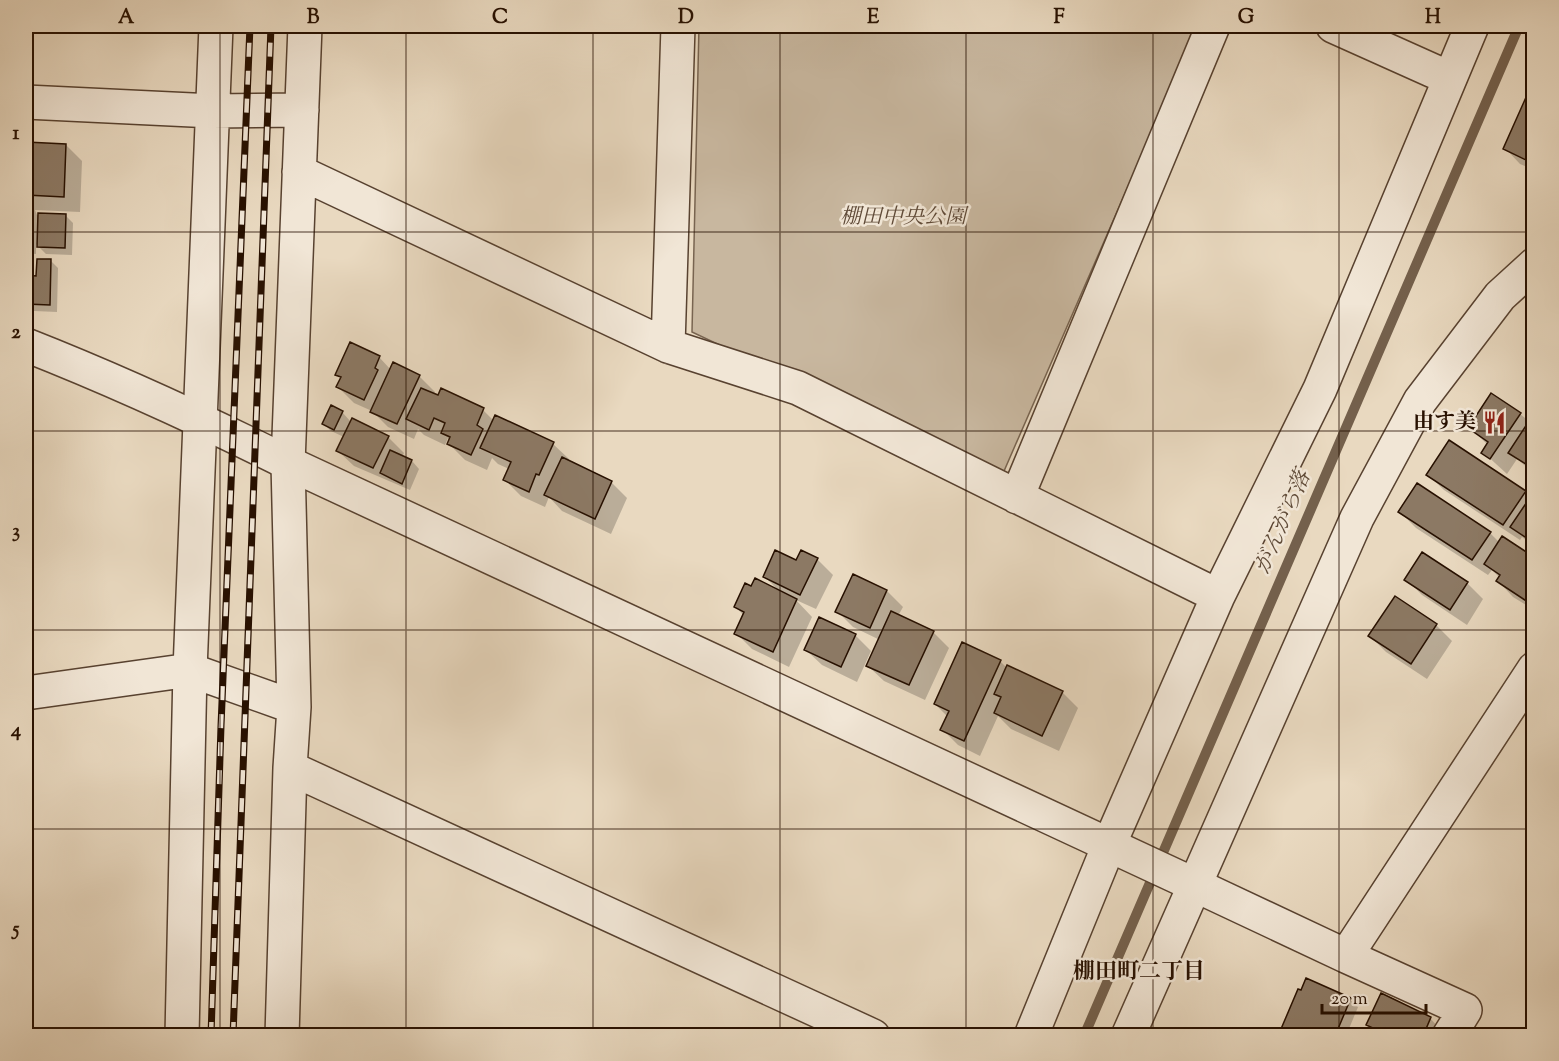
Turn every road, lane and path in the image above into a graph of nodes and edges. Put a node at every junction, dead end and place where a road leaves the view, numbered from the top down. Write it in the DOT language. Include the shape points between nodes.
graph roads {
  1 [pos="216,26"];
  2 [pos="305,26"];
  3 [pos="678,26"];
  4 [pos="1213,26"];
  5 [pos="1333,26"];
  6 [pos="1472,26"];
  7 [pos="1449,78"];
  8 [pos="26,102"];
  9 [pos="302,110"];
  10 [pos="213,111"];
  11 [pos="299,172"];
  12 [pos="1533,265"];
  13 [pos="26,345"];
  14 [pos="668,346"];
  15 [pos="201,419"];
  16 [pos="288,463"];
  17 [pos="1017,497"];
  18 [pos="1218,596"];
  19 [pos="1533,669"];
  20 [pos="190,670"];
  21 [pos="26,693"];
  22 [pos="294,707"];
  23 [pos="290,768"];
  24 [pos="1109,845"];
  25 [pos="1195,885"];
  26 [pos="1346,956"];
  27 [pos="182,1035"];
  28 [pos="282,1035"];
  29 [pos="873,1035"];
  30 [pos="1031,1035"];
  31 [pos="1128,1035"];
  32 [pos="1449,1035"];
  1 -- 10 [label="street"];
  2 -- 9 [label="street"];
  3 -- 14 [label="street"];
  4 -- 17 [label="street"];
  5 -- 7 [label="street"];
  6 -- 7 [label="street"];
  7 -- 18 [label="street" via="1320,390"];
  8 -- 10 [label="street"];
  9 -- 10 [label="street"];
  9 -- 11 [label="street"];
  10 -- 15 [label="street"];
  11 -- 14 [label="street"];
  11 -- 16 [label="street"];
  12 -- 25 [label="street" via="1500,296 1420,401 1357,518"];
  13 -- 15 [label="street"];
  14 -- 17 [label="street" via="798,388"];
  15 -- 16 [label="street"];
  15 -- 20 [label="street"];
  16 -- 22 [label="street"];
  16 -- 24 [label="street"];
  17 -- 18 [label="street"];
  18 -- 24 [label="street"];
  19 -- 26 [label="street"];
  20 -- 21 [label="street"];
  20 -- 22 [label="street"];
  20 -- 27 [label="street"];
  22 -- 23 [label="street"];
  23 -- 28 [label="street"];
  23 -- 29 [label="street"];
  24 -- 25 [label="street"];
  24 -- 30 [label="street"];
  25 -- 26 [label="street"];
  25 -- 31 [label="street"];
  26 -- 32 [label="street" via="1465,1011"];
}
